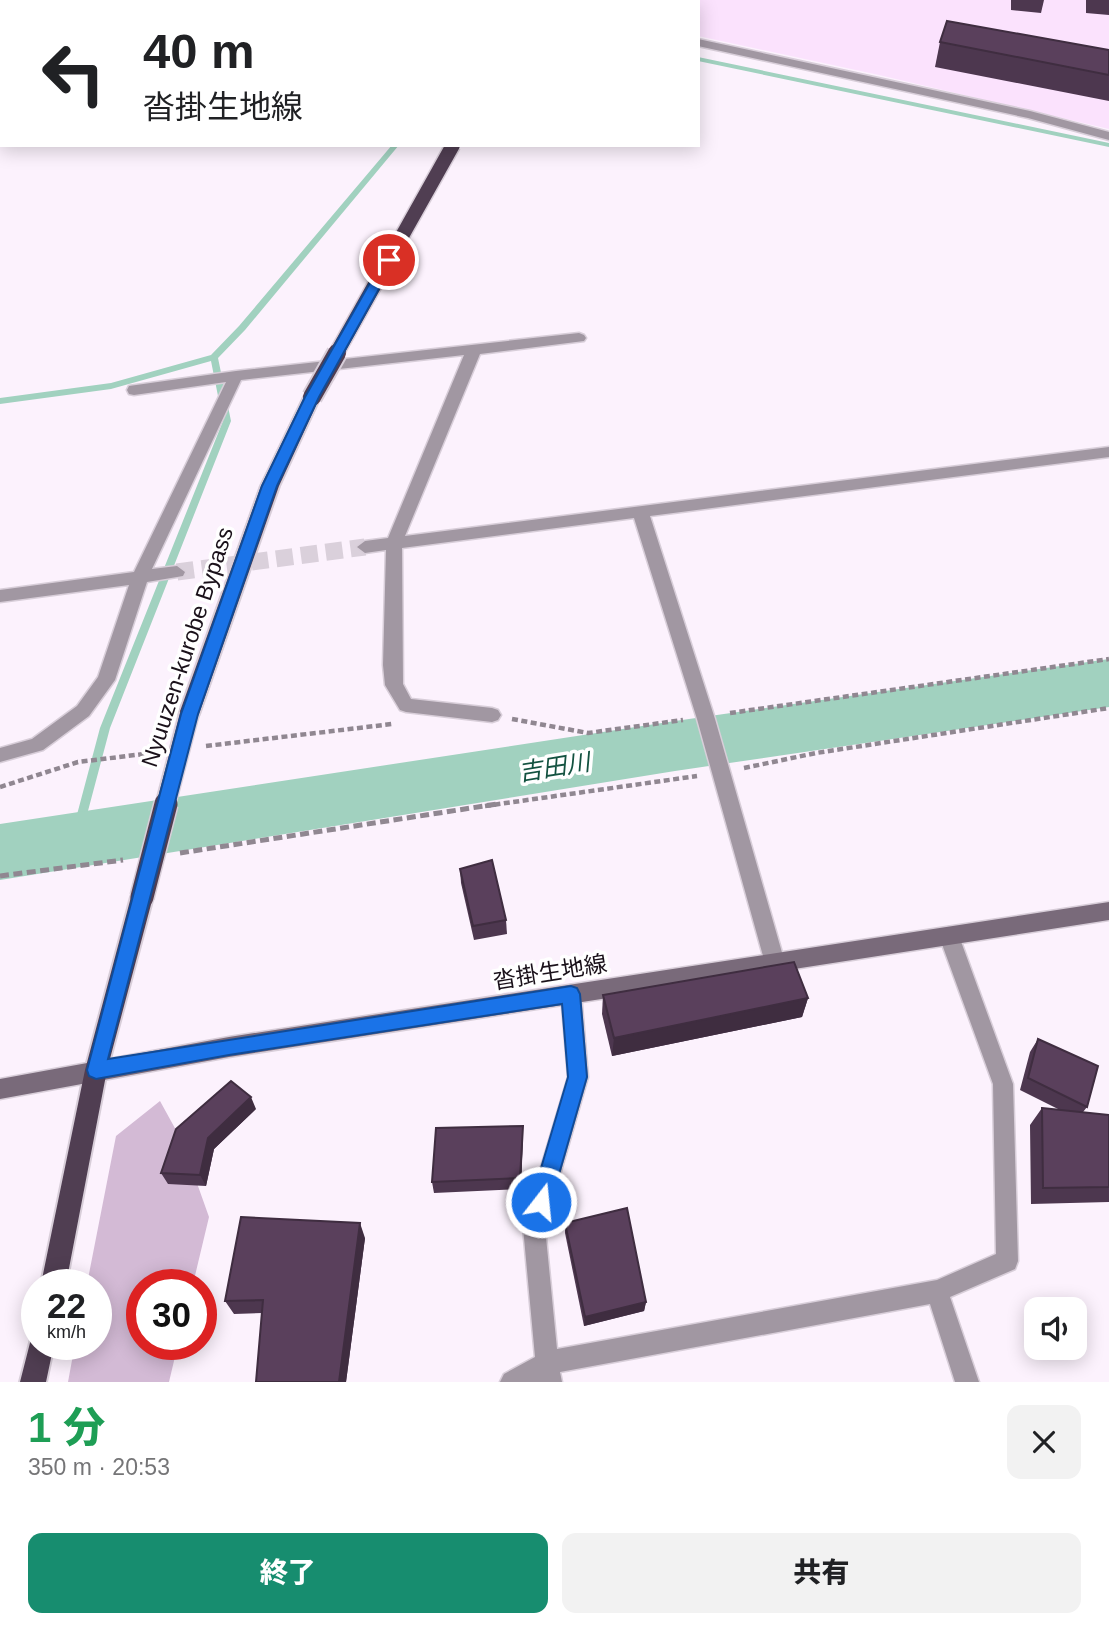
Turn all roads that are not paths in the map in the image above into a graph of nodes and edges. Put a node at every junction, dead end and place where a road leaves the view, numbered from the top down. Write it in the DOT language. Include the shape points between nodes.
graph roads {
  1 [pos="700,42"];
  2 [pos="1109,136"];
  3 [pos="452,147"];
  4 [pos="579,338"];
  5 [pos="474,349"];
  6 [pos="236,376"];
  7 [pos="134,390"];
  8 [pos="312,397"];
  9 [pos="1109,452"];
  10 [pos="640,511"];
  11 [pos="394,543"];
  12 [pos="365,547"];
  13 [pos="177,572"];
  14 [pos="140,577"];
  15 [pos="0,596"];
  16 [pos="190,714"];
  17 [pos="492,715"];
  18 [pos="0,755"];
  19 [pos="1109,911"];
  20 [pos="949,936"];
  21 [pos="775,963"];
  22 [pos="571,994"];
  23 [pos="96,1070"];
  24 [pos="0,1089"];
  25 [pos="56,1269"];
  26 [pos="937,1291"];
  27 [pos="38,1360"];
  28 [pos="548,1373"];
  29 [pos="33,1382"];
  30 [pos="512,1382"];
  31 [pos="967,1382"];
  1 -- 2 [label="street"];
  3 -- 8 [label="highway, Nyuuzen-kurobe Bypass, bridge"];
  4 -- 5 [label="street"];
  5 -- 6 [label="street"];
  5 -- 11 [label="street"];
  6 -- 7 [label="street"];
  6 -- 14 [label="street"];
  8 -- 16 [label="highway, Nyuuzen-kurobe Bypass" via="270,486"];
  9 -- 10 [label="street"];
  10 -- 11 [label="street"];
  10 -- 21 [label="street" via="706,718"];
  11 -- 12 [label="street"];
  11 -- 17 [label="street" via="394,685 406,705"];
  13 -- 14 [label="street"];
  14 -- 15 [label="street"];
  14 -- 18 [label="street" via="106,680 83,711 37,745"];
  16 -- 23 [label="highway, Nyuuzen-kurobe Bypass, bridge"];
  19 -- 20 [label="main road, 沓掛生地線"];
  20 -- 21 [label="main road, 沓掛生地線"];
  20 -- 26 [label="street" via="1003,1084 1007,1261"];
  21 -- 22 [label="main road, 沓掛生地線"];
  22 -- 23 [label="main road, 沓掛生地線"];
  22 -- 28 [label="street" via="578,1077 534,1227"];
  23 -- 24 [label="main road, 沓掛生地線"];
  23 -- 25 [label="highway, Nyuuzen-kurobe Bypass"];
  26 -- 28 [label="street"];
  26 -- 31 [label="street"];
  27 -- 29 [label="highway"];
  28 -- 30 [label="street"];
}
